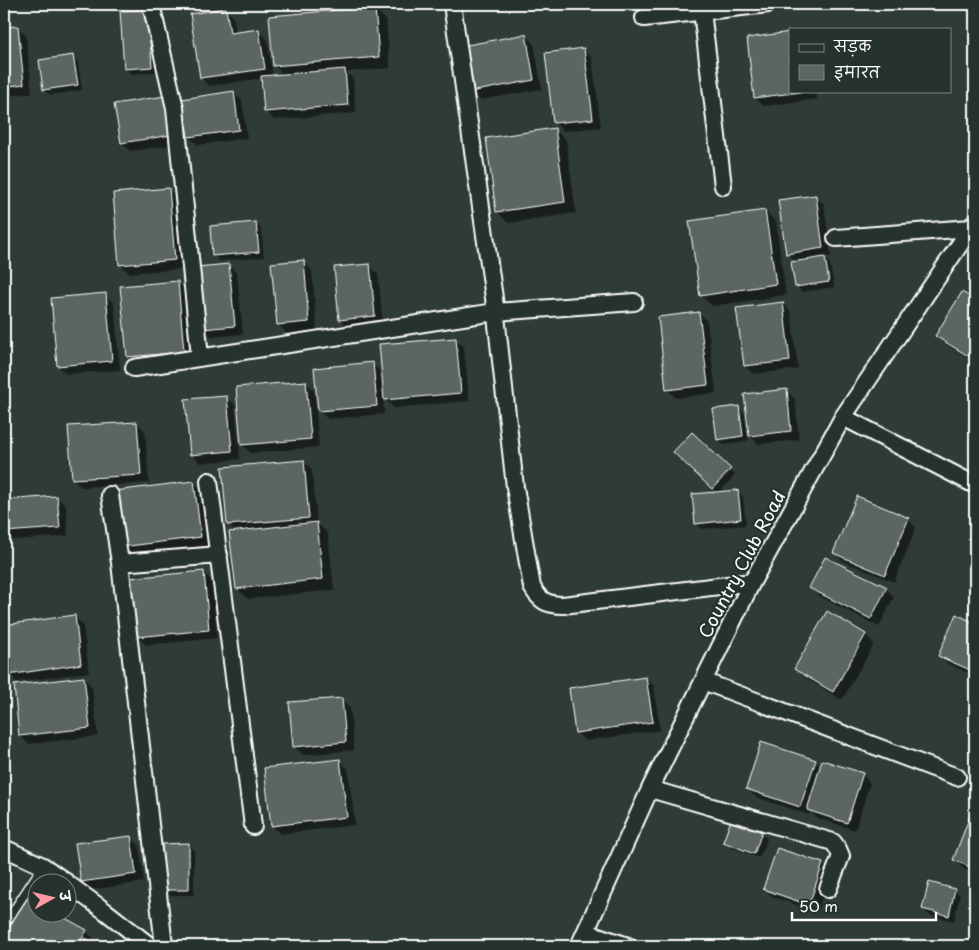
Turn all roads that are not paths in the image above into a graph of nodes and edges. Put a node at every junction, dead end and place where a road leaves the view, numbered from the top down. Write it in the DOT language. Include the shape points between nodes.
graph roads {
  1 [pos="151,4"];
  2 [pos="452,4"];
  3 [pos="768,4"];
  4 [pos="702,11"];
  5 [pos="644,18"];
  6 [pos="723,186"];
  7 [pos="973,225"];
  8 [pos="836,238"];
  9 [pos="634,302"];
  10 [pos="495,312"];
  11 [pos="200,357"];
  12 [pos="134,368"];
  13 [pos="843,417"];
  14 [pos="209,481"];
  15 [pos="975,485"];
  16 [pos="110,495"];
  17 [pos="219,555"];
  18 [pos="120,564"];
  19 [pos="752,582"];
  20 [pos="703,681"];
  21 [pos="957,777"];
  22 [pos="650,789"];
  23 [pos="253,826"];
  24 [pos="4,848"];
  25 [pos="43,866"];
  26 [pos="51,872"];
  27 [pos="828,890"];
  28 [pos="78,891"];
  29 [pos="4,924"];
  30 [pos="583,939"];
  31 [pos="150,946"];
  32 [pos="164,946"];
  33 [pos="628,946"];
  1 -- 11 [label="street" via="175,108"];
  2 -- 10 [label="street"];
  3 -- 4 [label="street"];
  4 -- 5 [label="street"];
  4 -- 6 [label="street"];
  7 -- 8 [label="street"];
  7 -- 13 [label="street, Country Club Road"];
  9 -- 10 [label="street"];
  10 -- 11 [label="street"];
  10 -- 19 [label="street" via="515,487 532,588 537,596 544,602 563,605"];
  11 -- 12 [label="street"];
  13 -- 15 [label="street"];
  13 -- 19 [label="street, Country Club Road"];
  14 -- 17 [label="street"];
  16 -- 18 [label="street"];
  17 -- 18 [label="street"];
  17 -- 23 [label="street"];
  18 -- 32 [label="street"];
  19 -- 20 [label="street, Country Club Road"];
  20 -- 21 [label="street"];
  20 -- 22 [label="street, Country Club Road"];
  22 -- 27 [label="street" via="833,842 841,856"];
  22 -- 30 [label="street, Country Club Road"];
  24 -- 25 [label="street"];
  25 -- 26 [label="street"];
  25 -- 29 [label="lane"];
  28 -- 31 [label="street"];
  30 -- 33 [label="street"];
}
